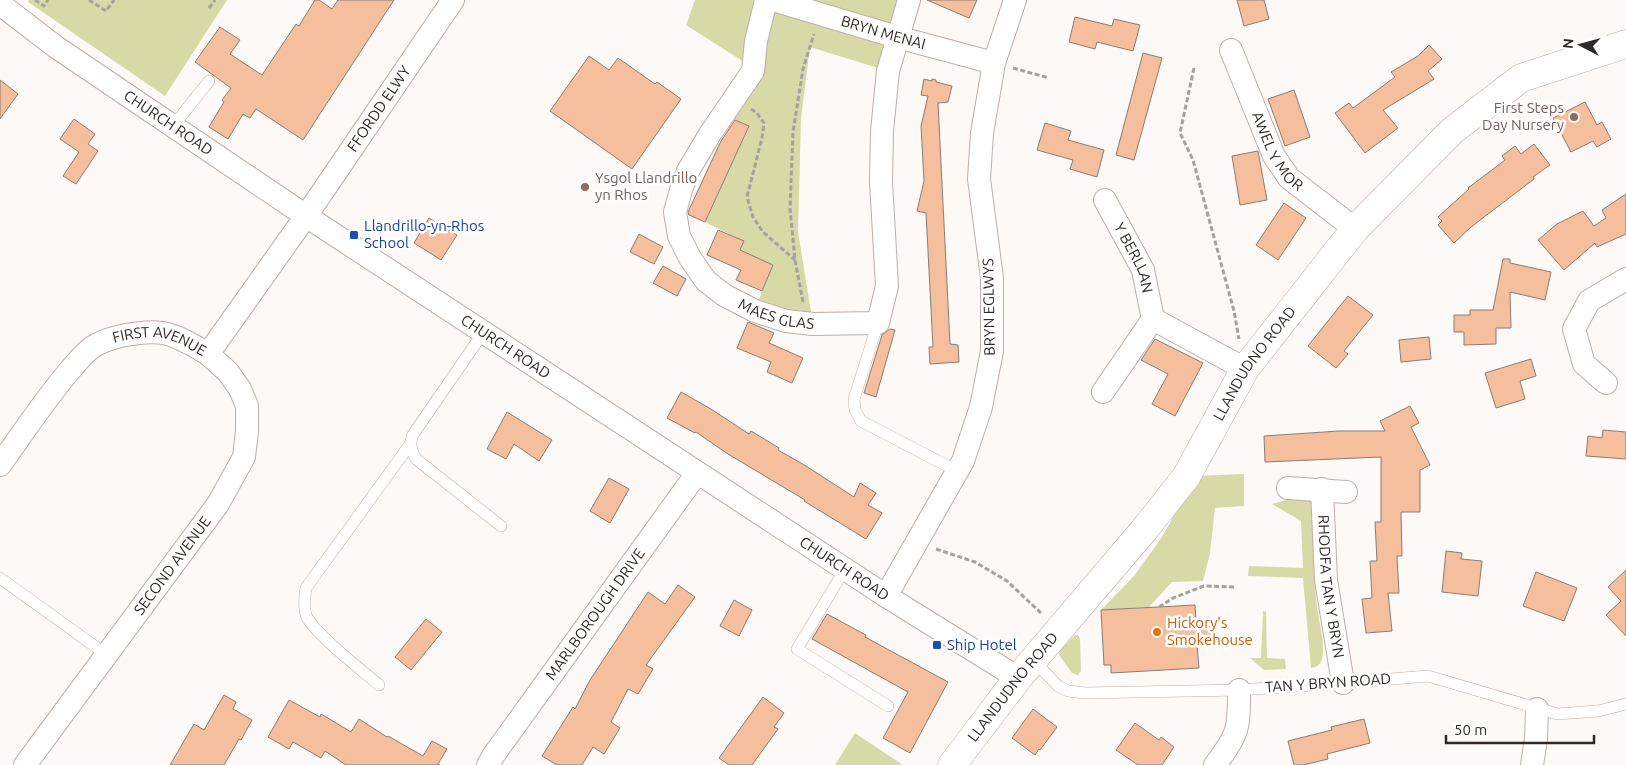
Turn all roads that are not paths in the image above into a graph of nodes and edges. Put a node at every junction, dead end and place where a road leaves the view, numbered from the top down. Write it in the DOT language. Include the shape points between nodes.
graph roads {
  1 [pos="453,0"];
  2 [pos="766,0"];
  3 [pos="773,0"];
  4 [pos="909,0"];
  5 [pos="1015,0"];
  6 [pos="0,4"];
  7 [pos="897,36"];
  8 [pos="1626,44"];
  9 [pos="1230,50"];
  10 [pos="994,62"];
  11 [pos="208,81"];
  12 [pos="173,126"];
  13 [pos="1105,200"];
  14 [pos="306,216"];
  15 [pos="1355,229"];
  16 [pos="1626,279"];
  17 [pos="1153,319"];
  18 [pos="878,323"];
  19 [pos="483,332"];
  20 [pos="208,354"];
  21 [pos="1245,369"];
  22 [pos="1606,383"];
  23 [pos="1103,392"];
  24 [pos="411,443"];
  25 [pos="0,465"];
  26 [pos="957,471"];
  27 [pos="697,473"];
  28 [pos="1288,488"];
  29 [pos="1322,489"];
  30 [pos="1346,492"];
  31 [pos="501,526"];
  32 [pos="845,569"];
  33 [pos="0,578"];
  34 [pos="886,596"];
  35 [pos="106,654"];
  36 [pos="1026,670"];
  37 [pos="1343,683"];
  38 [pos="379,684"];
  39 [pos="1239,690"];
  40 [pos="1626,704"];
  41 [pos="888,706"];
  42 [pos="1537,709"];
  43 [pos="493,762"];
  44 [pos="25,765"];
  45 [pos="952,765"];
  46 [pos="1215,765"];
  47 [pos="1532,765"];
  1 -- 14 [label="street, FFORDD ELWY"];
  2 -- 18 [label="street, MAES GLAS" via="756,40 753,72 688,171 675,212 679,236 706,281 761,314 808,323"];
  3 -- 7 [label="street, BRYN MENAI"];
  4 -- 7 [label="street"];
  5 -- 10 [label="street, BRYN EGLWYS"];
  6 -- 12 [label="street, CHURCH ROAD" via="56,47"];
  7 -- 10 [label="street, BRYN MENAI"];
  7 -- 18 [label="street" via="888,71 882,131 880,182 887,286"];
  8 -- 15 [label="main road, LLANDUDNO ROAD" via="1521,78 1452,131"];
  9 -- 15 [label="street, AWEL Y MOR" via="1274,156 1290,178"];
  10 -- 26 [label="street, BRYN EGLWYS" via="982,133 980,179 992,278 992,351 981,407"];
  11 -- 12 [label="lane"];
  12 -- 14 [label="street, CHURCH ROAD"];
  13 -- 17 [label="street, Y BERLLAN" via="1143,270"];
  14 -- 19 [label="street, CHURCH ROAD"];
  14 -- 20 [label="street, FIRST AVENUE"];
  15 -- 21 [label="main road, LLANDUDNO ROAD"];
  16 -- 22 [label="street" via="1589,301 1574,329 1584,364"];
  17 -- 21 [label="street"];
  17 -- 23 [label="street"];
  18 -- 26 [label="lane" via="854,399 855,410 861,421"];
  19 -- 24 [label="lane" via="412,436"];
  19 -- 27 [label="street, CHURCH ROAD"];
  20 -- 25 [label="street, FIRST AVENUE" via="162,333 115,338 95,346 65,376"];
  20 -- 35 [label="street, SECOND AVENUE" via="232,378 247,406 244,457 218,504"];
  21 -- 36 [label="main road, LLANDUDNO ROAD" via="1186,477"];
  24 -- 31 [label="lane" via="416,459"];
  24 -- 38 [label="lane" via="306,588 304,600 306,616 315,630"];
  26 -- 34 [label="street, BRYN EGLWYS"];
  27 -- 32 [label="street, CHURCH ROAD"];
  27 -- 43 [label="street, MARLBOROUGH DRIVE"];
  28 -- 29 [label="street"];
  29 -- 30 [label="street"];
  29 -- 37 [label="street, RHODFA TAN Y BRYN" via="1326,580"];
  32 -- 34 [label="street, CHURCH ROAD"];
  32 -- 41 [label="lane" via="797,650"];
  33 -- 35 [label="lane"];
  34 -- 36 [label="street, CHURCH ROAD"];
  35 -- 44 [label="street, SECOND AVENUE"];
  36 -- 39 [label="lane, TAN Y BRYN ROAD" via="1068,691 1085,693"];
  36 -- 45 [label="main road, LLANDUDNO ROAD"];
  37 -- 39 [label="lane, TAN Y BRYN ROAD"];
  37 -- 42 [label="lane, TAN Y BRYN ROAD" via="1428,676"];
  39 -- 46 [label="street" via="1236,734"];
  40 -- 42 [label="lane, TAN Y BRYN ROAD" via="1577,714"];
  42 -- 47 [label="street"];
}
